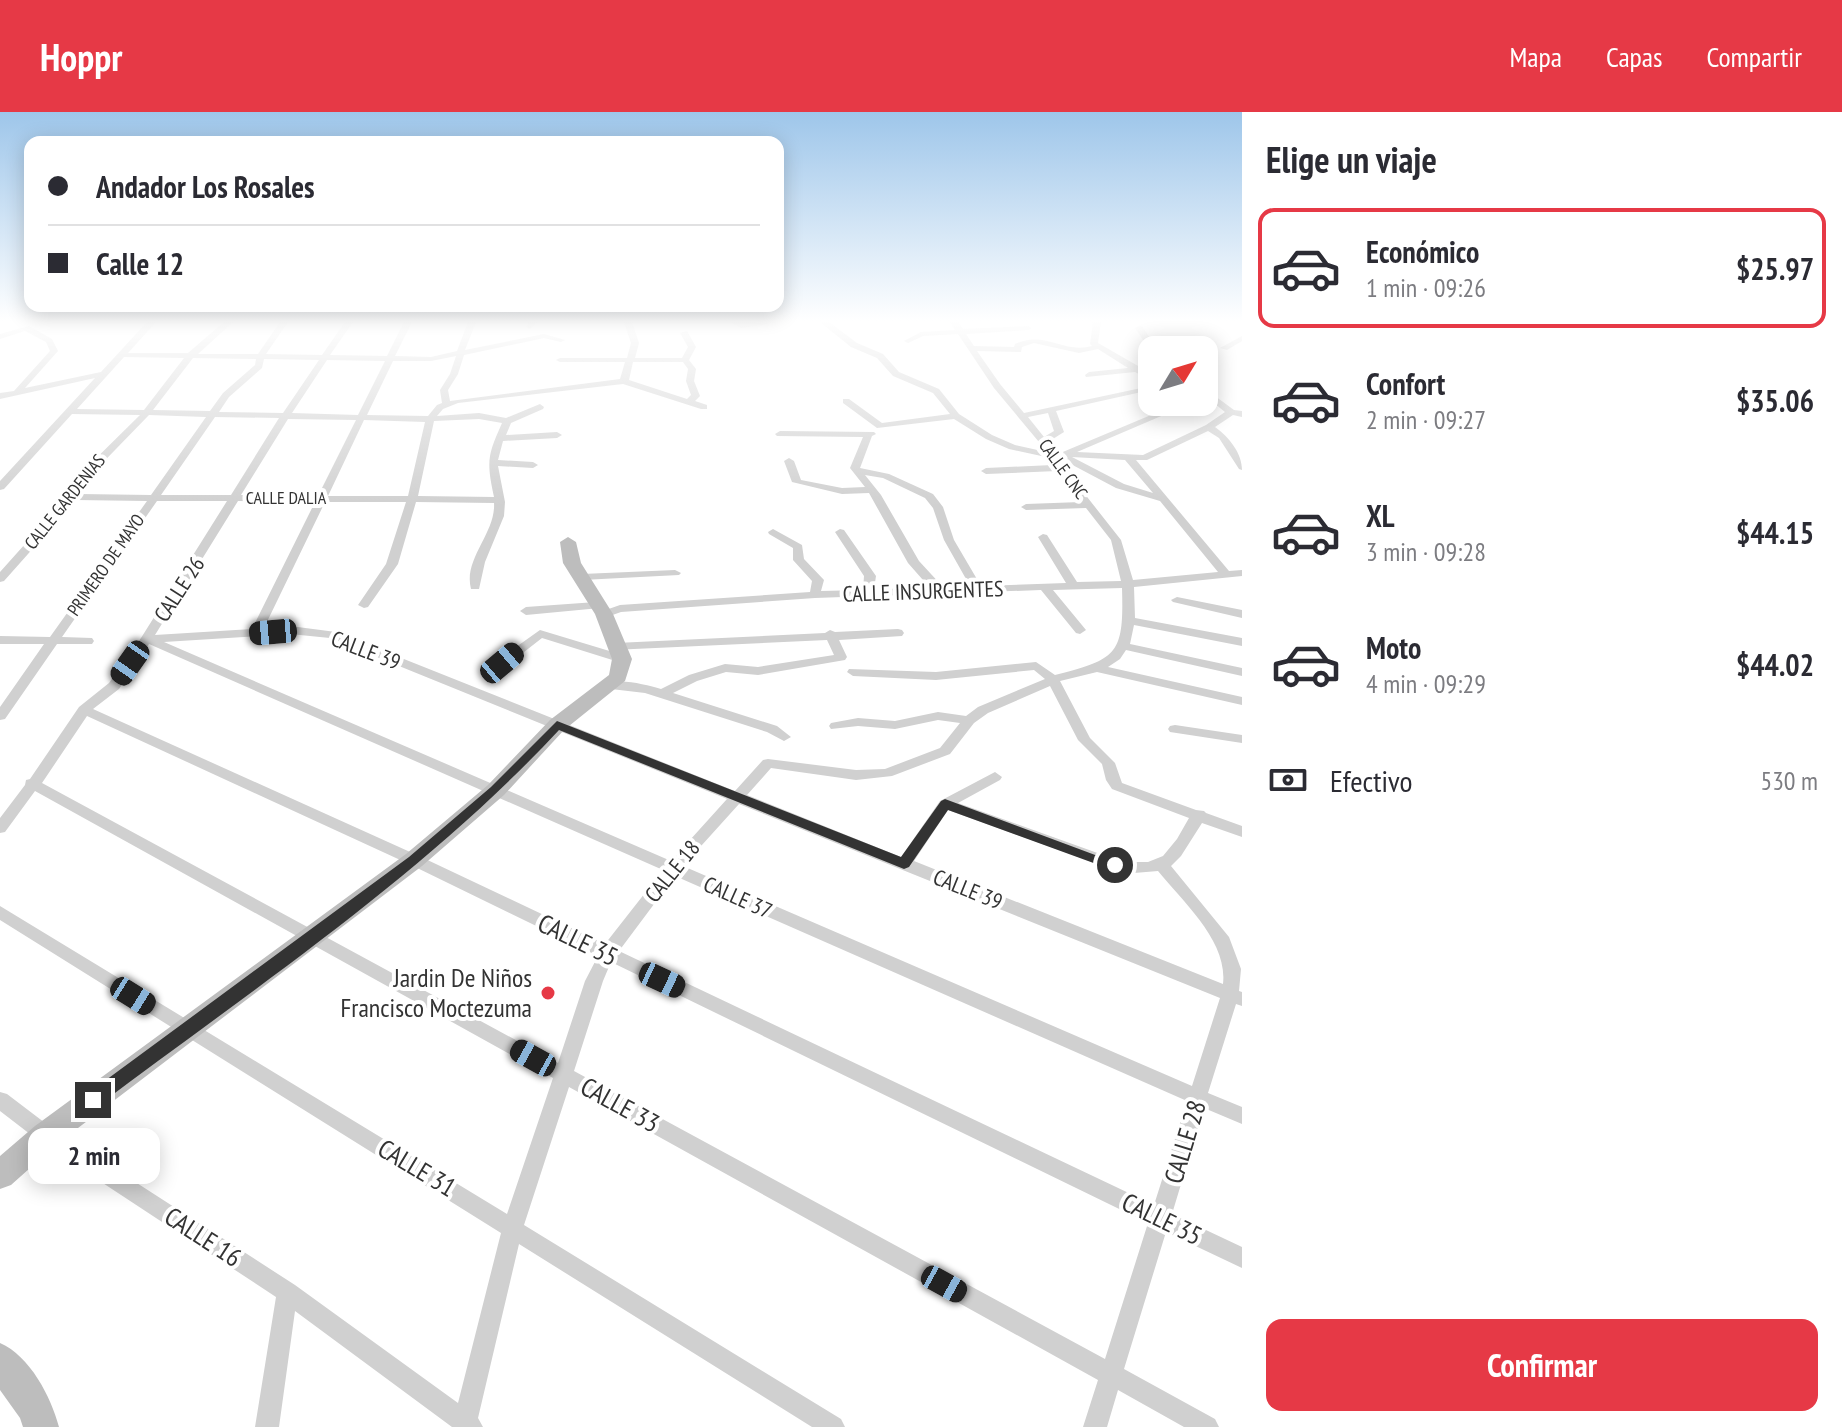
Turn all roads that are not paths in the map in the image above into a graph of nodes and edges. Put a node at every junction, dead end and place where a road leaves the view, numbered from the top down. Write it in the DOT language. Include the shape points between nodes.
graph roads {
  1 [pos="25,383"];
  2 [pos="59,383"];
  3 [pos="96,383"];
  4 [pos="169,383"];
  5 [pos="239,383"];
  6 [pos="308,383"];
  7 [pos="380,383"];
  8 [pos="449,383"];
  9 [pos="606,383"];
  10 [pos="632,383"];
  11 [pos="691,383"];
  12 [pos="918,383"];
  13 [pos="995,383"];
  14 [pos="1138,390"];
  15 [pos="17,392"];
  16 [pos="0,396"];
  17 [pos="690,401"];
  18 [pos="846,401"];
  19 [pos="1218,401"];
  20 [pos="446,404"];
  21 [pos="540,407"];
  22 [pos="704,407"];
  23 [pos="68,411"];
  24 [pos="1052,412"];
  25 [pos="1236,413"];
  26 [pos="146,414"];
  27 [pos="213,415"];
  28 [pos="286,415"];
  29 [pos="956,416"];
  30 [pos="1022,416"];
  31 [pos="1156,416"];
  32 [pos="362,418"];
  33 [pos="430,419"];
  34 [pos="507,421"];
  35 [pos="880,426"];
  36 [pos="1209,427"];
  37 [pos="780,434"];
  38 [pos="557,435"];
  39 [pos="868,436"];
  40 [pos="498,438"];
  41 [pos="1043,441"];
  42 [pos="1066,453"];
  43 [pos="1049,455"];
  44 [pos="1128,457"];
  45 [pos="789,461"];
  46 [pos="493,463"];
  47 [pos="533,465"];
  48 [pos="1242,467"];
  49 [pos="1060,468"];
  50 [pos="856,470"];
  51 [pos="986,471"];
  52 [pos="0,487"];
  53 [pos="871,490"];
  54 [pos="154,496"];
  55 [pos="73,497"];
  56 [pos="238,498"];
  57 [pos="320,498"];
  58 [pos="1163,499"];
  59 [pos="412,500"];
  60 [pos="499,500"];
  61 [pos="1089,505"];
  62 [pos="1026,507"];
  63 [pos="773,532"];
  64 [pos="840,532"];
  65 [pos="1043,537"];
  66 [pos="568,542"];
  67 [pos="675,573"];
  68 [pos="1242,573"];
  69 [pos="1226,574"];
  70 [pos="582,577"];
  71 [pos="0,579"];
  72 [pos="1128,584"];
  73 [pos="1074,586"];
  74 [pos="475,587"];
  75 [pos="977,588"];
  76 [pos="1045,588"];
  77 [pos="939,590"];
  78 [pos="868,593"];
  79 [pos="815,595"];
  80 [pos="1177,600"];
  81 [pos="364,605"];
  82 [pos="600,610"];
  83 [pos="526,611"];
  84 [pos="1242,614"];
  85 [pos="1129,620"];
  86 [pos="1080,630"];
  87 [pos="256,633"];
  88 [pos="898,633"];
  89 [pos="830,634"];
  90 [pos="147,639"];
  91 [pos="0,640"];
  92 [pos="53,640"];
  93 [pos="88,641"];
  94 [pos="1242,642"];
  95 [pos="1123,646"];
  96 [pos="619,653"];
  97 [pos="502,663"];
  98 [pos="1097,668"];
  99 [pos="853,672"];
  100 [pos="1242,672"];
  101 [pos="1055,679"];
  102 [pos="611,685"];
  103 [pos="662,694"];
  104 [pos="1242,701"];
  105 [pos="84,710"];
  106 [pos="0,716"];
  107 [pos="969,720"];
  108 [pos="557,725"];
  109 [pos="836,726"];
  110 [pos="1175,729"];
  111 [pos="784,737"];
  112 [pos="1242,739"];
  113 [pos="995,777"];
  114 [pos="31,783"];
  115 [pos="496,790"];
  116 [pos="735,797"];
  117 [pos="945,804"];
  118 [pos="1199,814"];
  119 [pos="0,828"];
  120 [pos="1242,832"];
  121 [pos="414,860"];
  122 [pos="904,864"];
  123 [pos="1163,867"];
  124 [pos="672,869"];
  125 [pos="0,912"];
  126 [pos="312,936"];
  127 [pos="607,954"];
  128 [pos="1236,996"];
  129 [pos="187,1029"];
  130 [pos="561,1073"];
  131 [pos="1199,1098"];
  132 [pos="0,1100"];
  133 [pos="1242,1116"];
  134 [pos="46,1135"];
  135 [pos="0,1175"];
  136 [pos="1162,1219"];
  137 [pos="513,1227"];
  138 [pos="1242,1258"];
  139 [pos="287,1292"];
  140 [pos="0,1361"];
  141 [pos="1109,1375"];
  142 [pos="467,1425"];
  143 [pos="41,1427"];
  144 [pos="267,1427"];
  145 [pos="833,1427"];
  146 [pos="1095,1427"];
  147 [pos="1207,1427"];
  1 -- 15 [label="street"];
  2 -- 15 [label="street"];
  3 -- 23 [label="street"];
  4 -- 26 [label="street, CALLE GARDENIAS"];
  5 -- 27 [label="street, PRIMERO DE MAYO"];
  6 -- 28 [label="street, CALLE 26"];
  7 -- 32 [label="street"];
  8 -- 20 [label="street" via="444,390"];
  9 -- 20 [label="street"];
  10 -- 17 [label="street"];
  11 -- 17 [label="street" via="696,396"];
  12 -- 29 [label="street" via="936,391"];
  13 -- 30 [label="street, CALLE CNC"];
  14 -- 24 [label="street"];
  15 -- 16 [label="street"];
  17 -- 22 [label="street"];
  18 -- 35 [label="street"];
  19 -- 25 [label="street"];
  20 -- 33 [label="street"];
  21 -- 34 [label="street"];
  23 -- 26 [label="street"];
  23 -- 52 [label="street"];
  24 -- 30 [label="street"];
  24 -- 41 [label="street" via="1059,432"];
  25 -- 36 [label="street"];
  26 -- 27 [label="street"];
  26 -- 55 [label="street, CALLE GARDENIAS" via="76,484"];
  27 -- 28 [label="street"];
  27 -- 54 [label="street, PRIMERO DE MAYO"];
  28 -- 32 [label="street"];
  28 -- 56 [label="street, CALLE 26"];
  29 -- 35 [label="street"];
  29 -- 43 [label="street" via="1012,447"];
  30 -- 41 [label="street, CALLE CNC"];
  31 -- 42 [label="street"];
  32 -- 33 [label="street"];
  32 -- 57 [label="street"];
  33 -- 34 [label="street" via="479,416"];
  33 -- 59 [label="street"];
  34 -- 40 [label="street"];
  35 -- 39 [label="street"];
  36 -- 44 [label="street" via="1153,455"];
  36 -- 48 [label="street" via="1222,436"];
  37 -- 39 [label="street"];
  38 -- 40 [label="street"];
  39 -- 50 [label="street"];
  40 -- 46 [label="street"];
  41 -- 43 [label="street, CALLE CNC"];
  42 -- 43 [label="street"];
  42 -- 44 [label="street"];
  43 -- 49 [label="street, CALLE CNC"];
  43 -- 58 [label="street"];
  44 -- 58 [label="street"];
  45 -- 53 [label="street" via="797,482 842,491"];
  46 -- 47 [label="street"];
  46 -- 60 [label="street"];
  49 -- 51 [label="street"];
  49 -- 61 [label="street, CALLE CNC"];
  50 -- 53 [label="street"];
  50 -- 75 [label="street" via="886,476 929,496"];
  53 -- 77 [label="street" via="914,563"];
  54 -- 55 [label="street, CALLE DALIA"];
  54 -- 56 [label="street, CALLE DALIA"];
  54 -- 92 [label="street, PRIMERO DE MAYO"];
  55 -- 71 [label="street, CALLE GARDENIAS"];
  56 -- 57 [label="street, CALLE DALIA"];
  56 -- 90 [label="street, CALLE 26"];
  57 -- 59 [label="street, CALLE DALIA"];
  57 -- 87 [label="street"];
  58 -- 69 [label="street"];
  59 -- 60 [label="street, CALLE DALIA"];
  59 -- 81 [label="street" via="392,564"];
  60 -- 74 [label="street" via="498,522 474,575"];
  61 -- 62 [label="street"];
  61 -- 72 [label="street, CALLE CNC" via="1116,540"];
  63 -- 79 [label="street" via="798,547 799,560 818,580"];
  64 -- 78 [label="street" via="870,576"];
  65 -- 73 [label="street"];
  66 -- 70 [label="street" via="572,563"];
  67 -- 70 [label="street"];
  68 -- 69 [label="street, CALLE INSURGENTES"];
  69 -- 72 [label="street, CALLE INSURGENTES"];
  70 -- 82 [label="street"];
  72 -- 73 [label="street, CALLE INSURGENTES"];
  72 -- 85 [label="street"];
  73 -- 76 [label="street, CALLE INSURGENTES"];
  75 -- 76 [label="street, CALLE INSURGENTES"];
  75 -- 77 [label="street, CALLE INSURGENTES"];
  76 -- 86 [label="street"];
  77 -- 78 [label="street, CALLE INSURGENTES"];
  78 -- 79 [label="street, CALLE INSURGENTES"];
  79 -- 82 [label="street, CALLE INSURGENTES"];
  80 -- 84 [label="street"];
  82 -- 83 [label="street, CALLE INSURGENTES"];
  82 -- 96 [label="street"];
  85 -- 94 [label="street"];
  85 -- 95 [label="street"];
  87 -- 90 [label="street, CALLE 39"];
  87 -- 108 [label="street, CALLE 39" via="311,630 332,635"];
  88 -- 89 [label="street"];
  89 -- 96 [label="street"];
  89 -- 103 [label="street" via="841,657 758,671 725,668"];
  90 -- 105 [label="street, CALLE 26" via="114,686"];
  90 -- 115 [label="street, CALLE 37"];
  91 -- 92 [label="street"];
  92 -- 93 [label="street"];
  92 -- 106 [label="street, PRIMERO DE MAYO"];
  95 -- 98 [label="street, CALLE 18"];
  95 -- 100 [label="street"];
  96 -- 97 [label="street" via="540,634"];
  96 -- 102 [label="street" via="618,677"];
  98 -- 101 [label="street, CALLE 18"];
  98 -- 104 [label="street"];
  99 -- 101 [label="street" via="936,676 1032,665"];
  101 -- 107 [label="street, CALLE 18"];
  101 -- 118 [label="street" via="1075,725 1108,762 1117,786"];
  102 -- 103 [label="street"];
  102 -- 108 [label="street"];
  103 -- 111 [label="street"];
  105 -- 114 [label="street, CALLE 26"];
  105 -- 121 [label="street, CALLE 35"];
  107 -- 109 [label="street" via="938,716 895,725"];
  107 -- 116 [label="street, CALLE 18" via="945,751 911,766 856,775 768,763"];
  108 -- 115 [label="street"];
  108 -- 116 [label="street, CALLE 39"];
  110 -- 112 [label="street"];
  113 -- 117 [label="street"];
  114 -- 119 [label="street, CALLE 26"];
  114 -- 126 [label="street, CALLE 33"];
  115 -- 121 [label="street"];
  115 -- 124 [label="street, CALLE 37"];
  116 -- 122 [label="street, CALLE 39"];
  116 -- 124 [label="street, CALLE 18"];
  117 -- 122 [label="street"];
  117 -- 123 [label="street" via="1115,865"];
  118 -- 120 [label="street"];
  118 -- 123 [label="street"];
  121 -- 126 [label="street"];
  121 -- 127 [label="street, CALLE 35"];
  122 -- 128 [label="street, CALLE 39"];
  123 -- 128 [label="street, CALLE 28" via="1221,937"];
  124 -- 127 [label="street, CALLE 18"];
  124 -- 131 [label="street, CALLE 37"];
  125 -- 129 [label="street, CALLE 31"];
  126 -- 129 [label="street"];
  126 -- 130 [label="street, CALLE 33"];
  127 -- 130 [label="street, CALLE 18"];
  127 -- 136 [label="street, CALLE 35"];
  128 -- 131 [label="street, CALLE 28"];
  129 -- 134 [label="street"];
  129 -- 137 [label="street, CALLE 31"];
  130 -- 137 [label="street, CALLE 18"];
  130 -- 141 [label="street, CALLE 33"];
  131 -- 133 [label="street, CALLE 37"];
  131 -- 136 [label="street, CALLE 28"];
  132 -- 134 [label="street, CALLE 16"];
  134 -- 135 [label="street"];
  134 -- 139 [label="street, CALLE 16"];
  136 -- 138 [label="street, CALLE 35"];
  136 -- 141 [label="street, CALLE 28"];
  137 -- 142 [label="street, CALLE 18"];
  137 -- 145 [label="street, CALLE 31"];
  139 -- 142 [label="street, CALLE 16"];
  139 -- 144 [label="street"];
  140 -- 143 [label="street" via="36,1409"];
  141 -- 146 [label="street, CALLE 28"];
  141 -- 147 [label="street, CALLE 33"];
}
